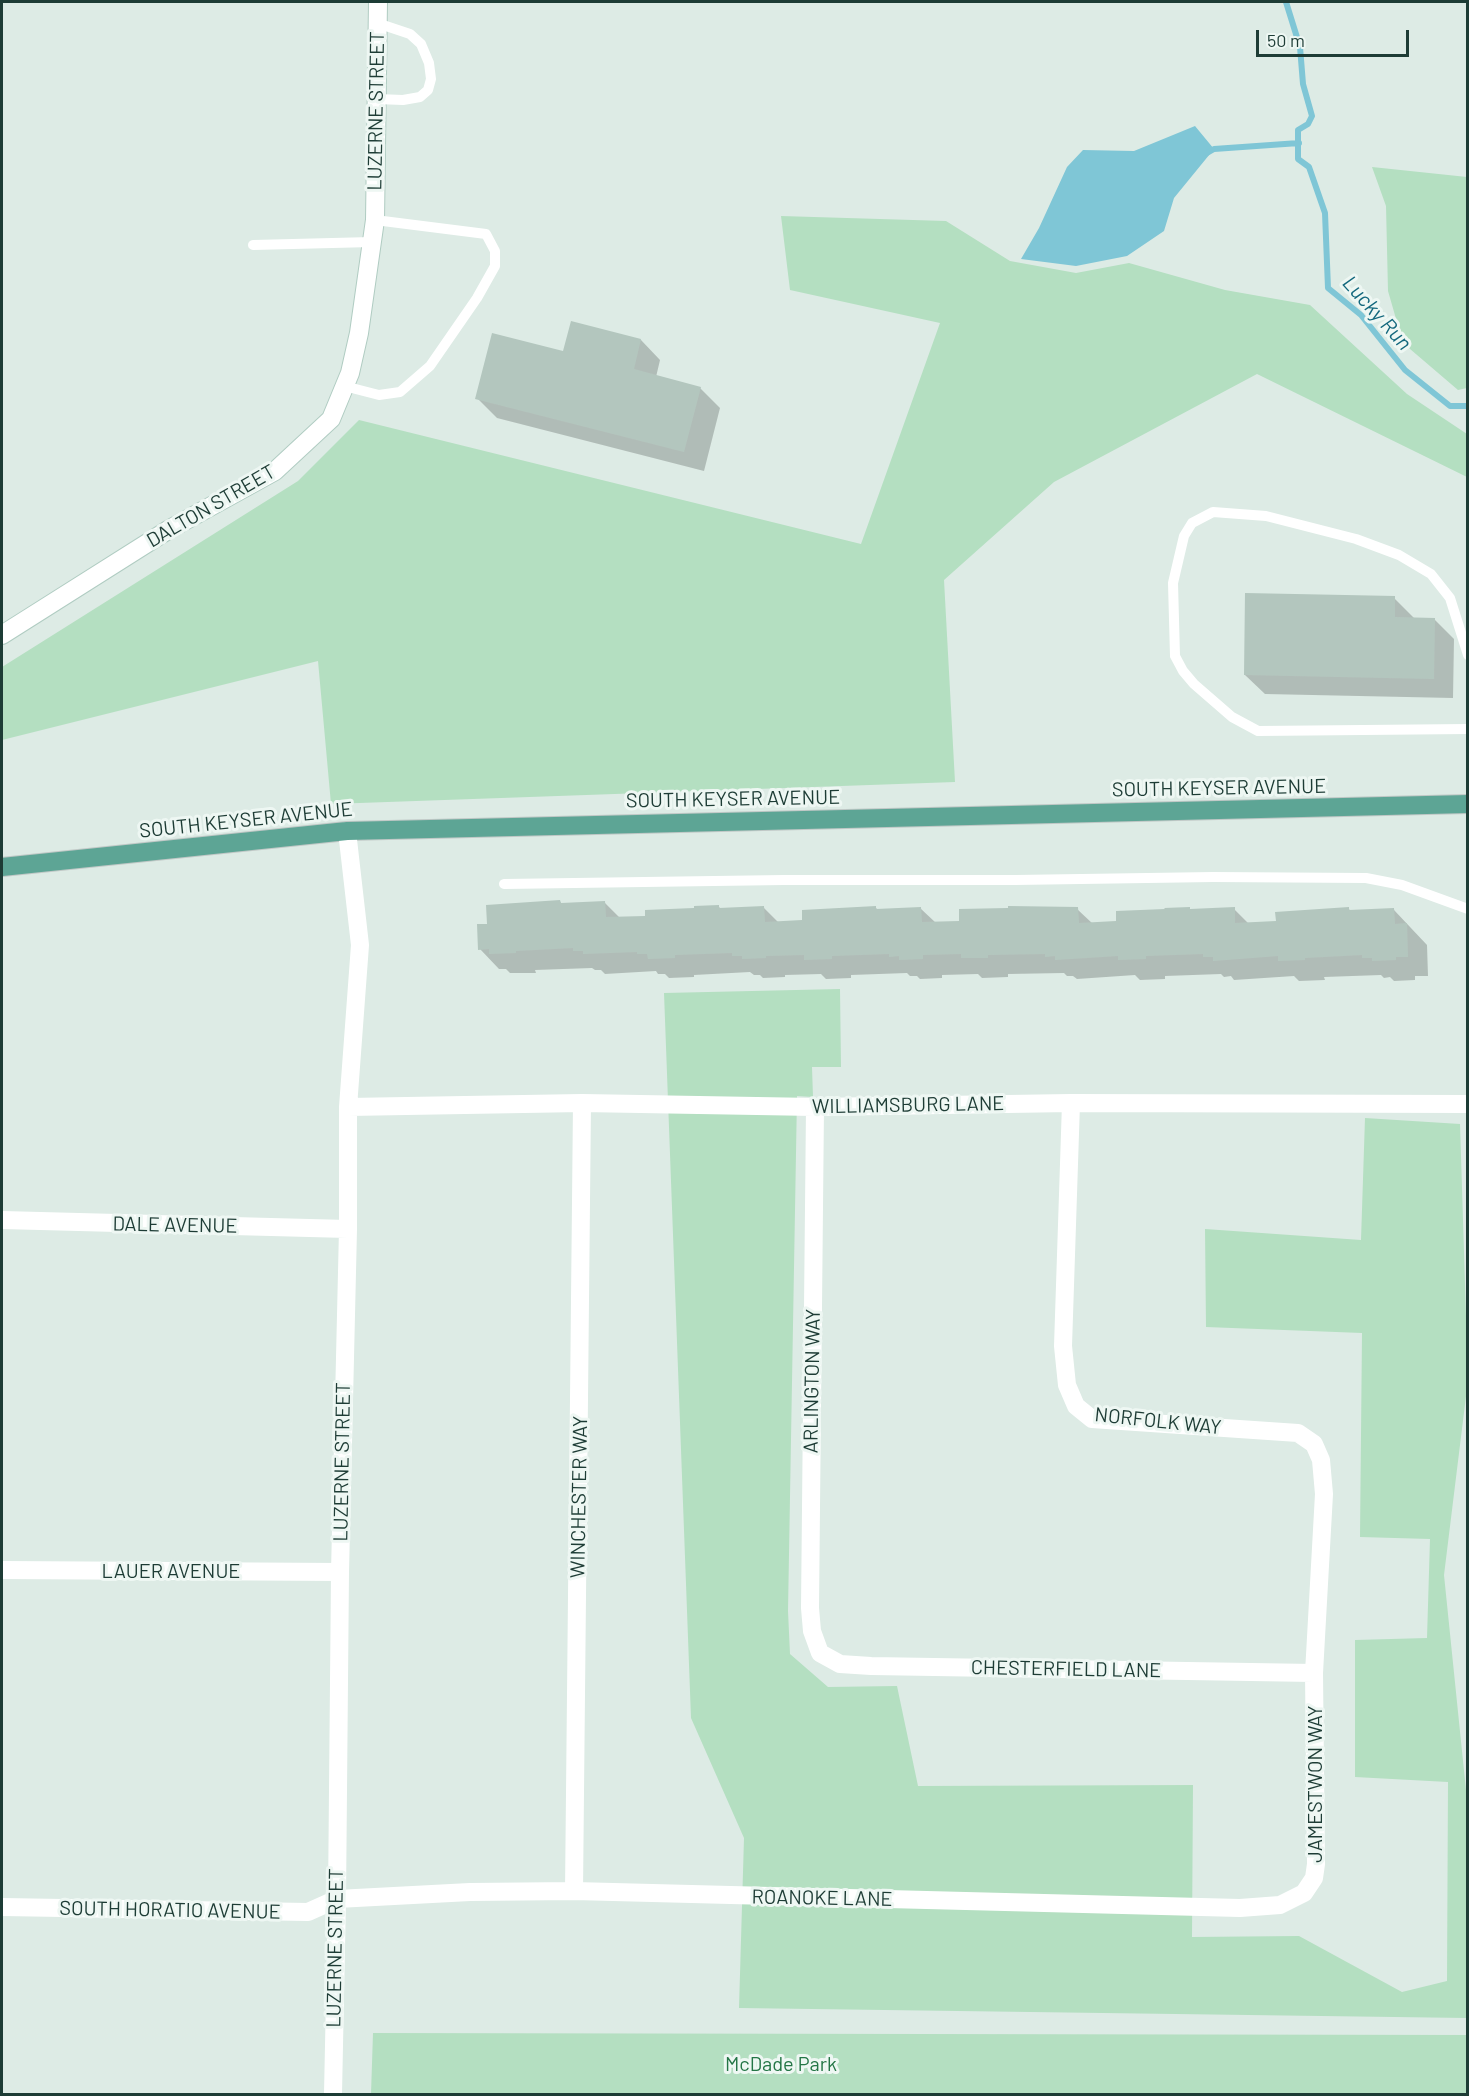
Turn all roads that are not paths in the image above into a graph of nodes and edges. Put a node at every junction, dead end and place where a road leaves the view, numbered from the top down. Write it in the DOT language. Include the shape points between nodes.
graph roads {
  1 [pos="378,2"];
  2 [pos="377,23"];
  3 [pos="377,99"];
  4 [pos="375,220"];
  5 [pos="372,242"];
  6 [pos="253,245"];
  7 [pos="344,386"];
  8 [pos="2,635"];
  9 [pos="1467,655"];
  10 [pos="1467,729"];
  11 [pos="1467,804"];
  12 [pos="347,831"];
  13 [pos="2,867"];
  14 [pos="504,884"];
  15 [pos="1467,909"];
  16 [pos="582,1103"];
  17 [pos="1071,1103"];
  18 [pos="1467,1104"];
  19 [pos="348,1107"];
  20 [pos="815,1107"];
  21 [pos="2,1220"];
  22 [pos="348,1229"];
  23 [pos="2,1570"];
  24 [pos="340,1572"];
  25 [pos="820,1653"];
  26 [pos="1314,1673"];
  27 [pos="574,1891"];
  28 [pos="1304,1893"];
  29 [pos="337,1899"];
  30 [pos="2,1907"];
  31 [pos="333,2094"];
  1 -- 2 [label="street, LUZERNE STREET"];
  2 -- 3 [label="street, LUZERNE STREET"];
  2 -- 3 [label="lane" via="411,34 421,44 431,79 428,90 420,97"];
  3 -- 4 [label="street, LUZERNE STREET"];
  4 -- 5 [label="street, DALTON STREET"];
  4 -- 7 [label="lane" via="486,234 495,251 495,266 430,366 400,392 379,395"];
  5 -- 6 [label="lane"];
  5 -- 7 [label="street, DALTON STREET" via="360,333"];
  7 -- 8 [label="street, DALTON STREET" via="331,419 275,471 168,530"];
  9 -- 10 [label="lane" via="1450,598 1431,574 1399,555 1356,539 1266,516 1213,512 1192,523 1184,536 1173,583 1175,656 1194,684 1232,717 1258,731"];
  11 -- 12 [label="main road, SOUTH KEYSER AVENUE"];
  12 -- 13 [label="main road, SOUTH KEYSER AVENUE"];
  12 -- 19 [label="street, LUZERNE STREET" via="360,945"];
  14 -- 15 [label="lane" via="1366,878 1402,885"];
  16 -- 19 [label="street, WILLIAMSBURG LANE"];
  16 -- 20 [label="street, WILLIAMSBURG LANE"];
  16 -- 27 [label="street, WINCHESTER WAY"];
  17 -- 18 [label="street, WILLIAMSBURG LANE"];
  17 -- 20 [label="street, WILLIAMSBURG LANE"];
  17 -- 26 [label="street, NORFOLK WAY" via="1063,1346 1067,1385 1076,1406 1092,1419 1298,1433 1314,1444 1321,1460 1324,1494"];
  19 -- 22 [label="street, LUZERNE STREET"];
  20 -- 25 [label="street, ARLINGTON WAY" via="810,1608 812,1631"];
  21 -- 22 [label="street, DALE AVENUE"];
  22 -- 24 [label="street, LUZERNE STREET"];
  23 -- 24 [label="street, LAUER AVENUE"];
  24 -- 29 [label="street, LUZERNE STREET"];
  25 -- 26 [label="street, CHESTERFIELD LANE" via="840,1664 871,1666"];
  26 -- 28 [label="street, JAMESTWON WAY" via="1316,1864 1314,1878"];
  27 -- 28 [label="street, ROANOKE LANE" via="1240,1908 1280,1905"];
  27 -- 29 [label="street, ROANOKE LANE"];
  29 -- 30 [label="street, SOUTH HORATIO AVENUE" via="308,1912"];
  29 -- 31 [label="street, LUZERNE STREET"];
}
